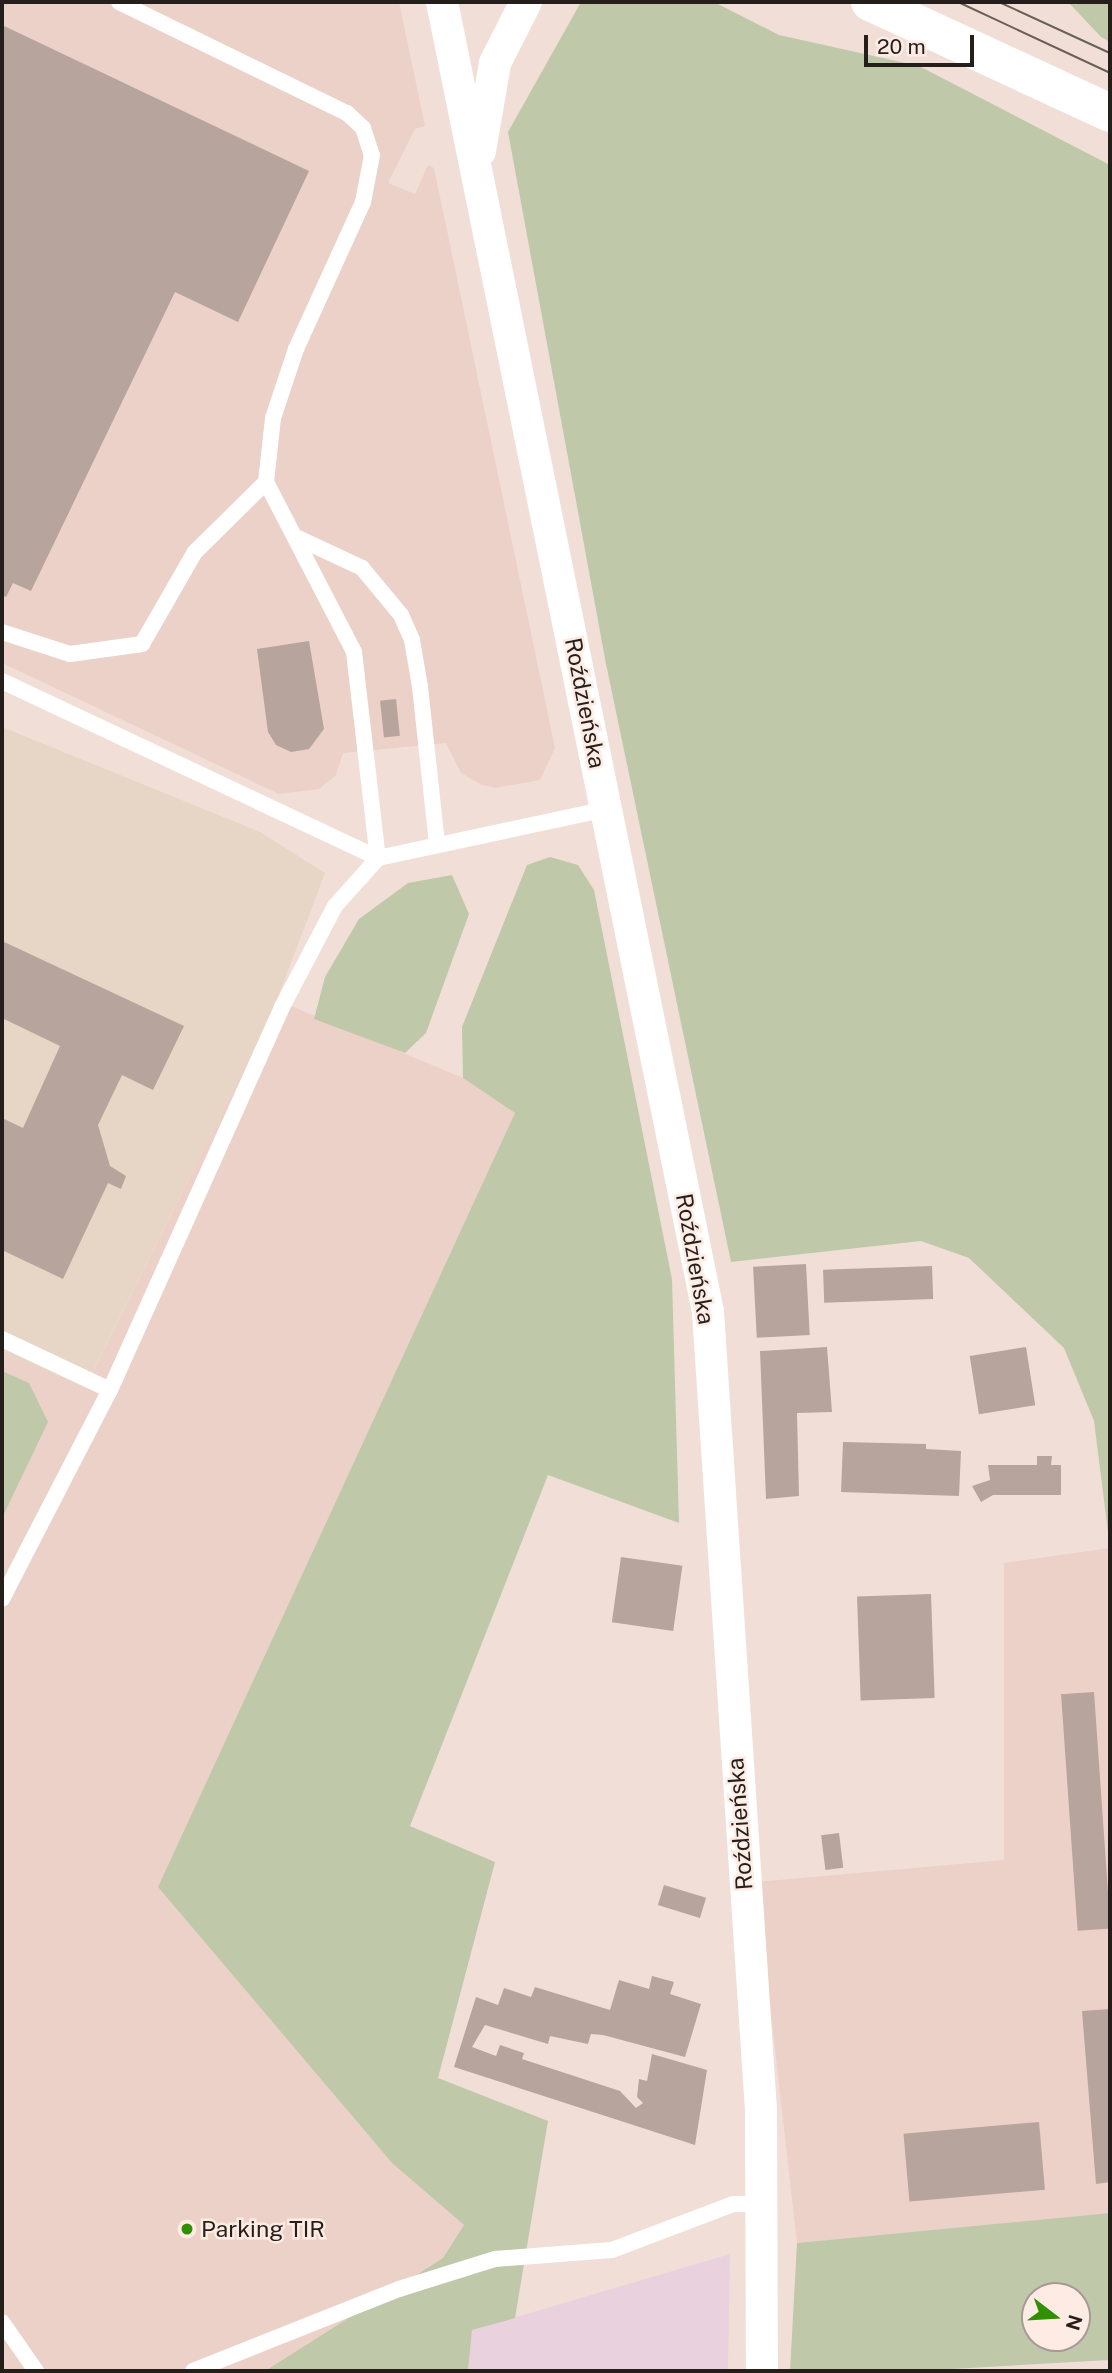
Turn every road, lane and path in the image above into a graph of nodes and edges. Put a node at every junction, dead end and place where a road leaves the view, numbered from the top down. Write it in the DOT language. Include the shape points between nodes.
graph roads {
  1 [pos="119,2"];
  2 [pos="442,2"];
  3 [pos="526,2"];
  4 [pos="870,2"];
  5 [pos="1110,113"];
  6 [pos="477,166"];
  7 [pos="266,482"];
  8 [pos="298,538"];
  9 [pos="2,632"];
  10 [pos="2,681"];
  11 [pos="607,809"];
  12 [pos="437,844"];
  13 [pos="378,858"];
  14 [pos="2,1339"];
  15 [pos="110,1390"];
  16 [pos="2,1599"];
  17 [pos="764,2204"];
  18 [pos="2,2322"];
  19 [pos="36,2371"];
  20 [pos="193,2371"];
  21 [pos="762,2371"];
  1 -- 7 [label="lane" via="347,113 363,128 372,155 363,202 296,349 273,418"];
  2 -- 6 [label="street, Roździeńska"];
  3 -- 6 [label="street, Roździeńska" via="495,63"];
  4 -- 5 [label="street"];
  6 -- 11 [label="street, Roździeńska"];
  7 -- 8 [label="lane"];
  7 -- 9 [label="lane" via="195,552 142,644 70,654"];
  8 -- 12 [label="lane" via="362,568 401,615 412,640 420,687"];
  8 -- 13 [label="lane" via="354,652"];
  10 -- 13 [label="lane"];
  11 -- 12 [label="lane"];
  11 -- 17 [label="street, Roździeńska" via="708,1312"];
  12 -- 13 [label="lane"];
  13 -- 15 [label="lane" via="335,906 282,1007"];
  14 -- 15 [label="lane"];
  15 -- 16 [label="lane"];
  17 -- 20 [label="lane" via="733,2204 612,2250 495,2259 399,2289"];
  17 -- 21 [label="street, Roździeńska"];
  18 -- 19 [label="lane"];
}
